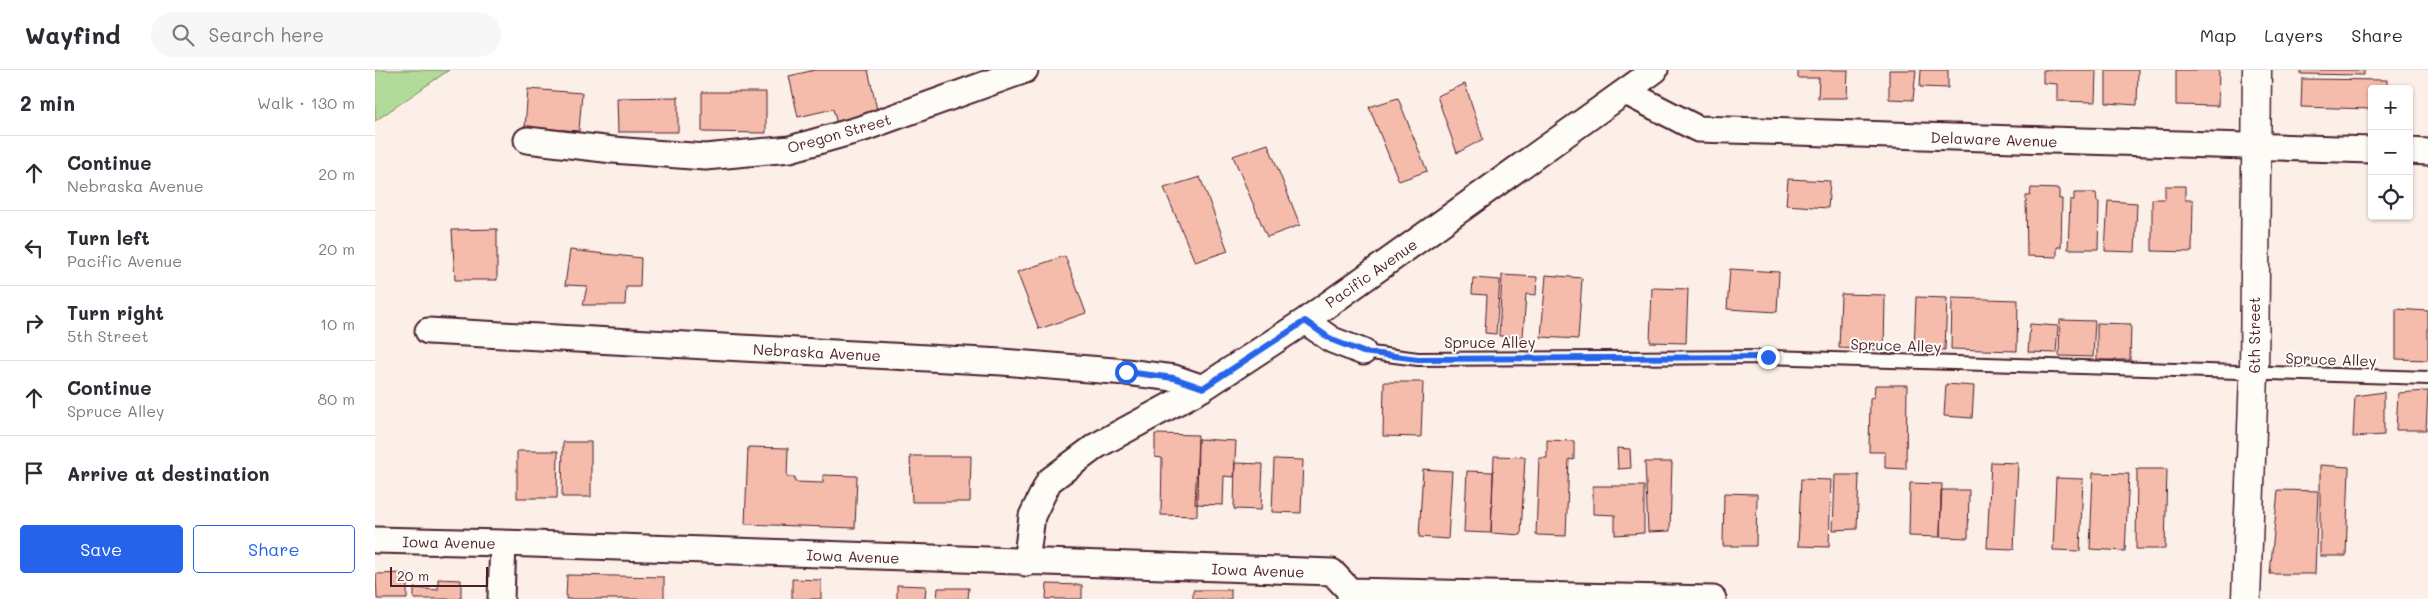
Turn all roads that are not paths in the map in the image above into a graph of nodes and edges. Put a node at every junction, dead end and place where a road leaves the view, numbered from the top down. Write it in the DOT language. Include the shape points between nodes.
graph roads {
  1 [pos="1025,70"];
  2 [pos="1655,70"];
  3 [pos="2257,70"];
  4 [pos="1626,92"];
  5 [pos="527,140"];
  6 [pos="2255,147"];
  7 [pos="2368,150"];
  8 [pos="2413,151"];
  9 [pos="2428,152"];
  10 [pos="1305,321"];
  11 [pos="428,331"];
  12 [pos="1363,352"];
  13 [pos="2253,373"];
  14 [pos="2428,378"];
  15 [pos="1203,388"];
  16 [pos="375,540"];
  17 [pos="503,543"];
  18 [pos="1026,563"];
  19 [pos="1350,595"];
  20 [pos="501,599"];
  21 [pos="1713,599"];
  22 [pos="2246,599"];
  1 -- 5 [label="street, Oregon Street" via="864,128 790,149 705,157"];
  2 -- 4 [label="street, Pacific Avenue"];
  3 -- 6 [label="street, 6th Street"];
  4 -- 6 [label="street, Delaware Avenue" via="1699,129"];
  4 -- 10 [label="street, Pacific Avenue"];
  6 -- 7 [label="street, Delaware Avenue"];
  6 -- 13 [label="street, 6th Street"];
  8 -- 9 [label="street"];
  10 -- 12 [label="street" via="1332,340"];
  10 -- 15 [label="street, Pacific Avenue"];
  11 -- 15 [label="street, Nebraska Avenue" via="1002,362 1174,378"];
  12 -- 13 [label="lane, Spruce Alley" via="1418,359 1768,357"];
  13 -- 14 [label="lane, Spruce Alley"];
  13 -- 22 [label="street, 6th Street"];
  15 -- 18 [label="street, Pacific Avenue" via="1095,446 1049,481 1032,516"];
  16 -- 17 [label="street, Iowa Avenue"];
  17 -- 18 [label="street, Iowa Avenue"];
  17 -- 20 [label="street"];
  18 -- 19 [label="street, Iowa Avenue" via="1332,572"];
  19 -- 21 [label="street"];
}
